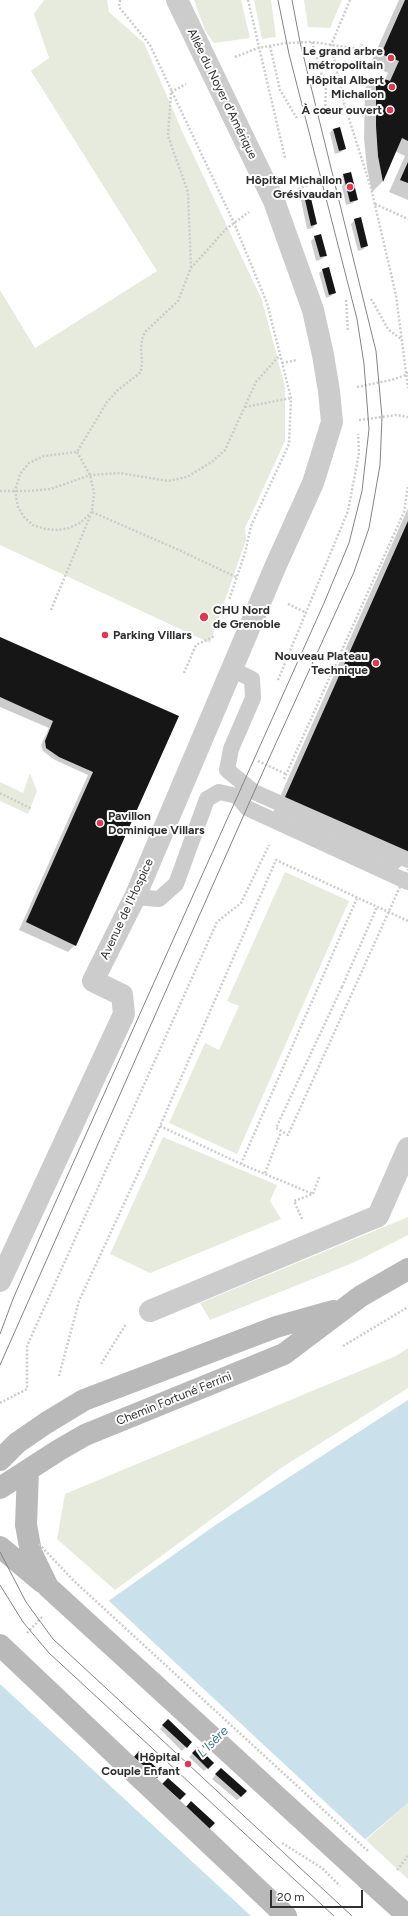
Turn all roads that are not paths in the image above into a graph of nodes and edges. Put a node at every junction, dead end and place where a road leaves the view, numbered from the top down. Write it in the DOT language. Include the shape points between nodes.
graph roads {
  1 [pos="177,0"];
  2 [pos="330,432"];
  3 [pos="231,669"];
  4 [pos="408,858"];
  5 [pos="408,882"];
  6 [pos="134,897"];
  7 [pos="408,1148"];
  8 [pos="408,1269"];
  9 [pos="0,1281"];
  10 [pos="346,1308"];
  11 [pos="150,1311"];
  12 [pos="0,1460"];
  13 [pos="28,1471"];
  14 [pos="0,1488"];
  15 [pos="21,1551"];
  16 [pos="0,1645"];
  17 [pos="286,1916"];
  18 [pos="408,1916"];
  1 -- 2 [label="street, Allée du Noyer d'Amérique" via="274,201 313,310 327,376"];
  2 -- 3 [label="street, Avenue de l'Hospice" via="313,483"];
  3 -- 4 [label="lane" via="252,679 253,698 231,749 228,770 254,792"];
  3 -- 6 [label="street, Avenue de l'Hospice"];
  5 -- 6 [label="lane" via="247,808 237,796 219,792 207,799 176,884 159,899"];
  6 -- 9 [label="street, Avenue de l'Hospice" via="93,980 122,995 124,1014"];
  7 -- 11 [label="street" via="378,1216"];
  8 -- 10 [label="street, Chemin Fortuné Ferrini" via="361,1296"];
  10 -- 12 [label="street, Chemin Fortuné Ferrini" via="276,1327 84,1400 29,1435"];
  10 -- 13 [label="street, Chemin Fortuné Ferrini" via="284,1354 86,1435"];
  13 -- 14 [label="street, Chemin Fortuné Ferrini"];
  13 -- 15 [label="street" via="26,1525"];
  15 -- 18 [label="street, bridge" via="48,1587"];
  16 -- 17 [label="street"];
}
